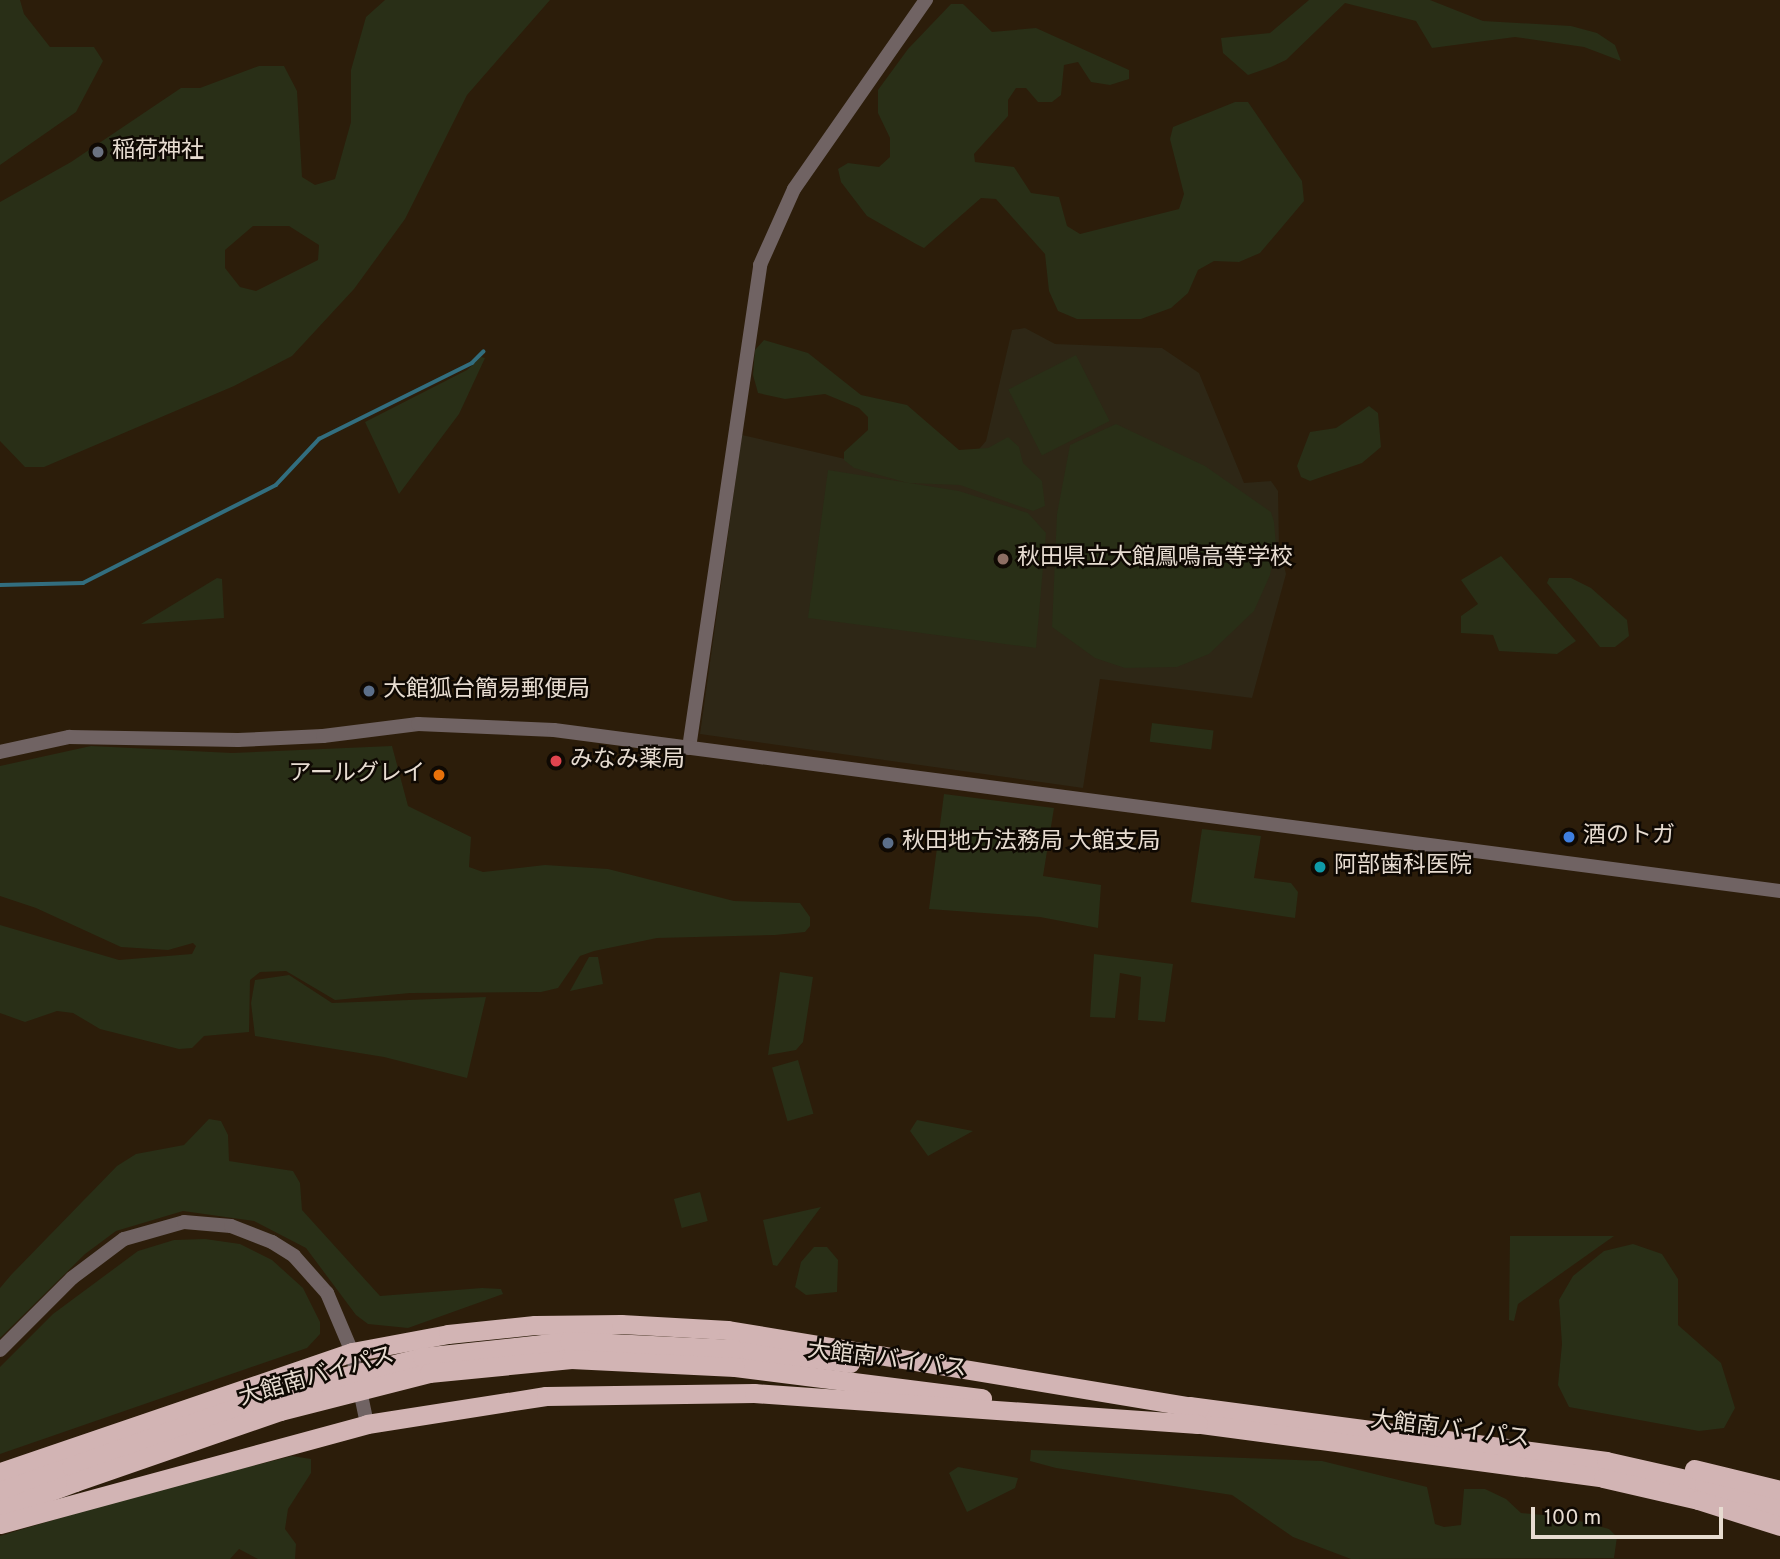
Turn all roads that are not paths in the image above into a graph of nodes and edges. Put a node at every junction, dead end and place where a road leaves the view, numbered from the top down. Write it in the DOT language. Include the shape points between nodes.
graph roads {
  1 [pos="926,0"];
  2 [pos="689,748"];
  3 [pos="0,752"];
  4 [pos="1780,891"];
  5 [pos="0,1350"];
  6 [pos="352,1352"];
  7 [pos="1199,1416"];
  8 [pos="367,1424"];
  9 [pos="1553,1461"];
  10 [pos="0,1472"];
  11 [pos="73,1474"];
  12 [pos="1780,1490"];
  13 [pos="0,1491"];
  14 [pos="1780,1508"];
  15 [pos="0,1510"];
  16 [pos="0,1524"];
  17 [pos="1780,1526"];
  18 [pos="1780,1539"];
  1 -- 2 [label="street" via="794,189 760,265"];
  2 -- 3 [label="street" via="554,730 418,724 323,736 238,740 69,737"];
  2 -- 4 [label="street"];
  5 -- 6 [label="street" via="107,1249 162,1225 208,1222 272,1242 312,1273 340,1316"];
  6 -- 7 [label="highway" via="492,1328 578,1324 691,1327"];
  6 -- 8 [label="street"];
  6 -- 10 [label="highway"];
  7 -- 8 [label="highway" via="647,1391 496,1401"];
  7 -- 9 [label="highway, 大館南バイパス"];
  7 -- 11 [label="highway, 大館南バイパス, bridge" via="735,1358 571,1359 429,1373 280,1411"];
  8 -- 16 [label="highway"];
  9 -- 12 [label="highway" via="1696,1469"];
  9 -- 14 [label="highway, 大館南バイパス" via="1704,1483"];
  9 -- 17 [label="highway, 大館南バイパス"];
  9 -- 18 [label="highway"];
  11 -- 13 [label="highway, 大館南バイパス"];
  11 -- 15 [label="highway, 大館南バイパス"];
}
